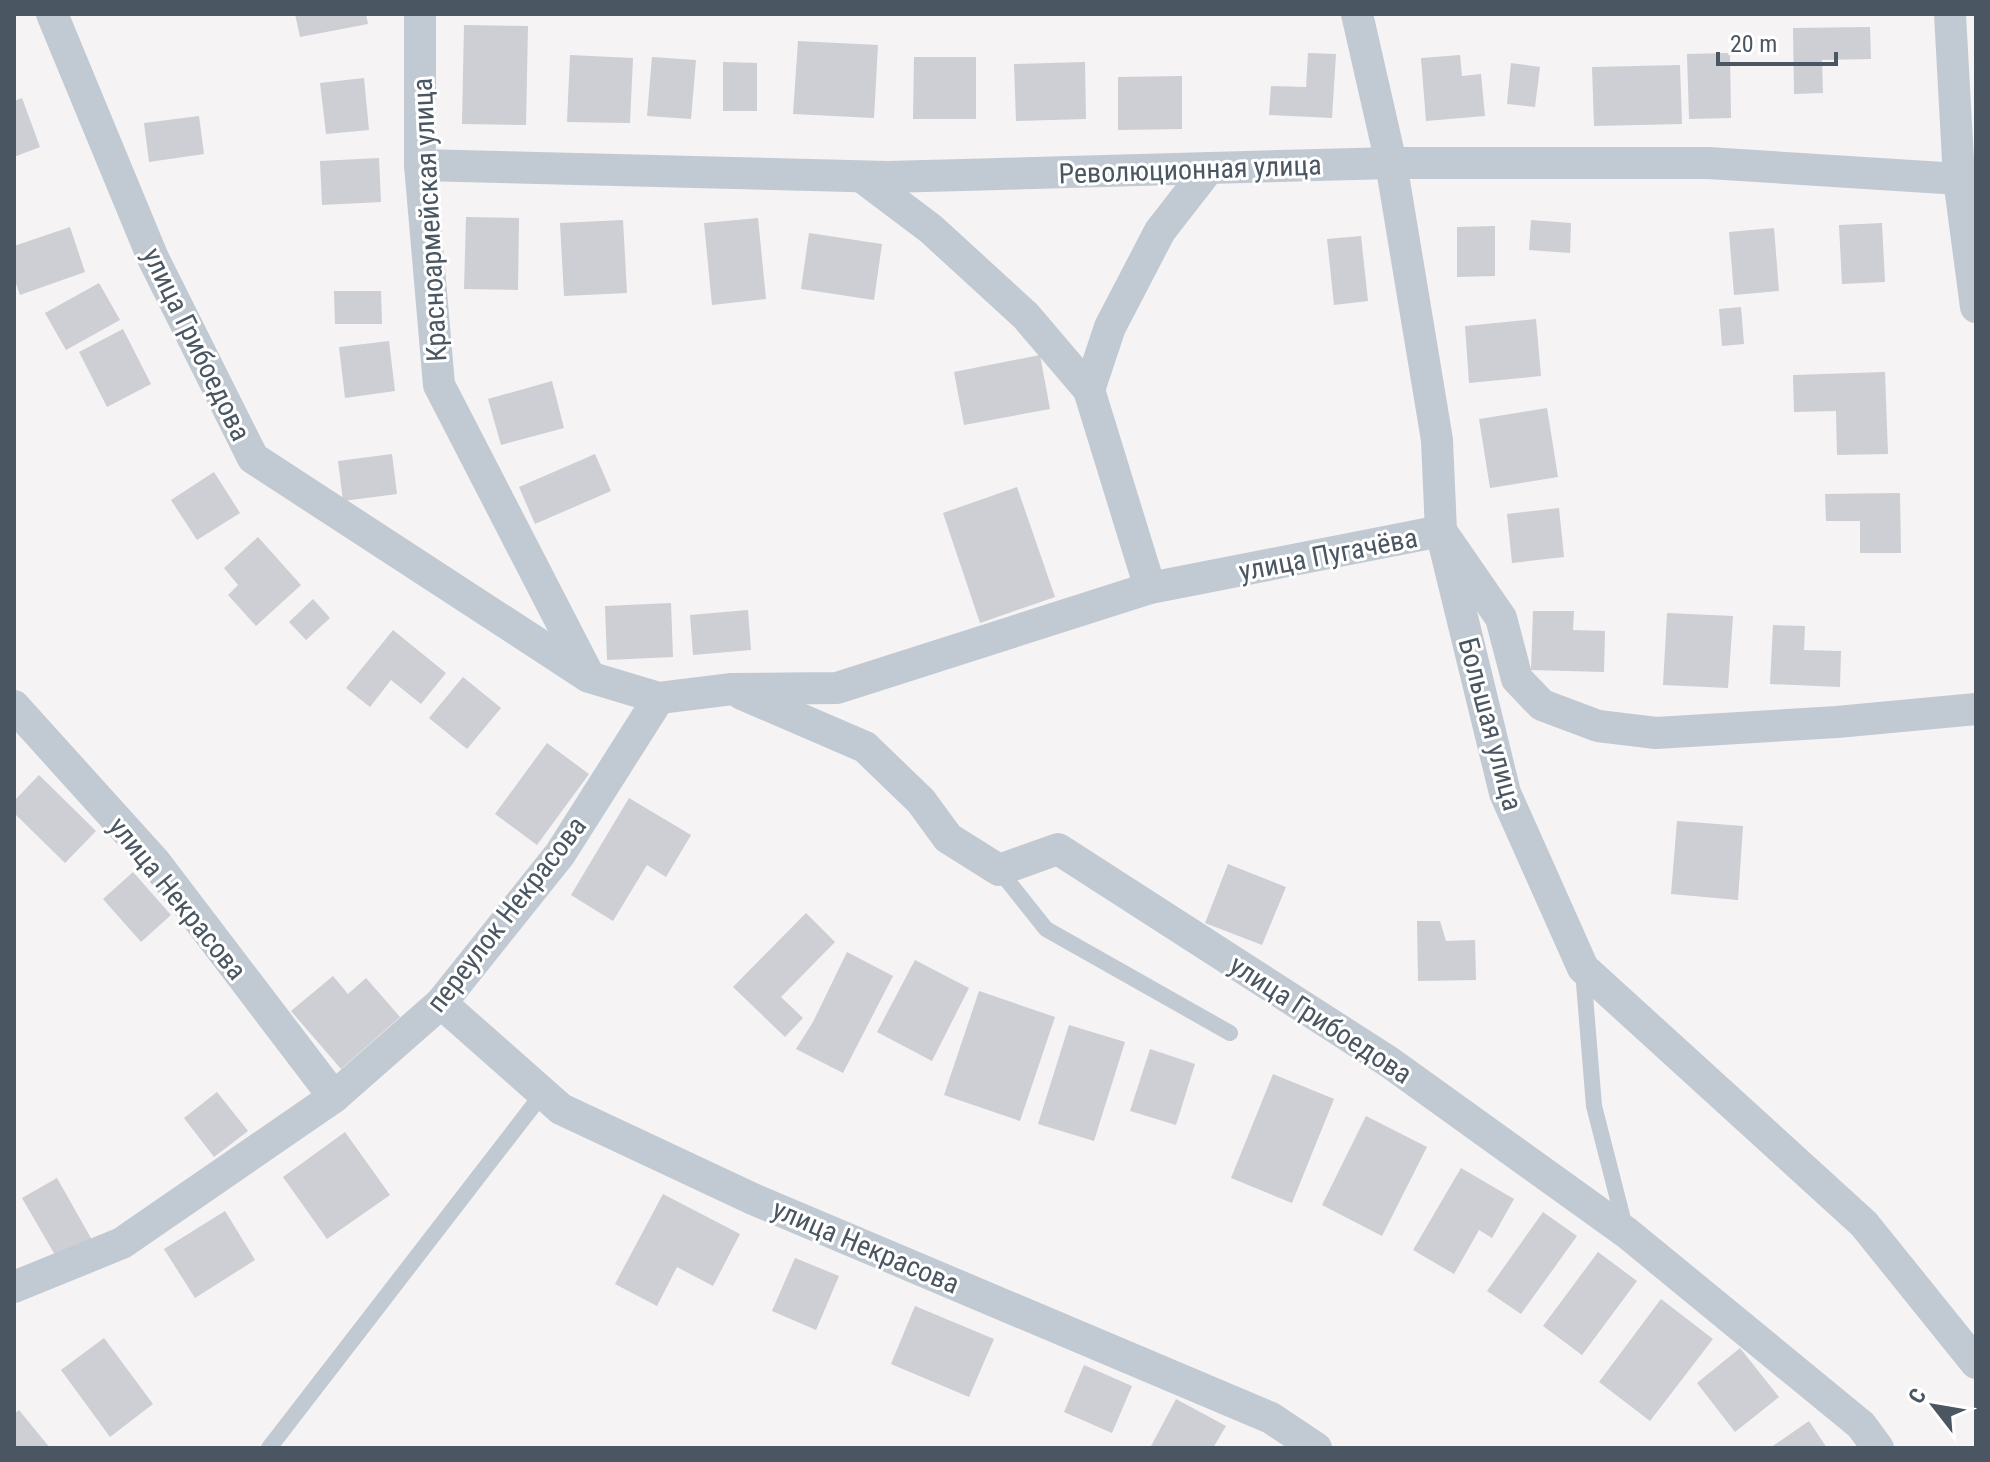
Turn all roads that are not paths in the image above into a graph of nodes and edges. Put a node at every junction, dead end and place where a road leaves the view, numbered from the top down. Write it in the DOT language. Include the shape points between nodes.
graph roads {
  1 [pos="52,14"];
  2 [pos="420,14"];
  3 [pos="1357,14"];
  4 [pos="1950,14"];
  5 [pos="1391,163"];
  6 [pos="420,165"];
  7 [pos="1209,168"];
  8 [pos="862,177"];
  9 [pos="1959,179"];
  10 [pos="1976,307"];
  11 [pos="1089,390"];
  12 [pos="1441,531"];
  13 [pos="1150,588"];
  14 [pos="589,677"];
  15 [pos="732,689"];
  16 [pos="659,698"];
  17 [pos="14,706"];
  18 [pos="1976,709"];
  19 [pos="999,870"];
  20 [pos="1583,968"];
  21 [pos="441,1003"];
  22 [pos="1230,1033"];
  23 [pos="543,1093"];
  24 [pos="334,1097"];
  25 [pos="1627,1233"];
  26 [pos="14,1287"];
  27 [pos="1976,1363"];
  28 [pos="269,1448"];
  29 [pos="1316,1448"];
  30 [pos="1878,1448"];
  1 -- 14 [label="street, улица Грибоедова" via="153,258 253,458"];
  2 -- 6 [label="street, Красноармейская улица"];
  3 -- 5 [label="street, Большая улица"];
  4 -- 9 [label="street"];
  5 -- 7 [label="street, Революционная улица"];
  5 -- 9 [label="street, Революционная улица" via="1708,163"];
  5 -- 12 [label="street, Большая улица" via="1437,440"];
  6 -- 8 [label="street, Революционная улица"];
  6 -- 14 [label="street, Красноармейская улица" via="439,385"];
  7 -- 8 [label="street, Революционная улица"];
  7 -- 11 [label="street" via="1160,231 1110,327"];
  8 -- 11 [label="street" via="931,229 1026,316"];
  9 -- 10 [label="street"];
  11 -- 13 [label="street"];
  12 -- 13 [label="street, улица Пугачёва"];
  12 -- 18 [label="street, улица Пугачёва" via="1501,618 1517,679 1542,705 1598,726 1656,733"];
  12 -- 20 [label="street, Большая улица" via="1505,793"];
  13 -- 15 [label="street, улица Пугачёва" via="837,688"];
  14 -- 16 [label="street, улица Грибоедова"];
  15 -- 16 [label="street"];
  15 -- 19 [label="street" via="865,747 921,801 948,838"];
  16 -- 21 [label="street, переулок Некрасова" via="560,854"];
  17 -- 24 [label="street, улица Некрасова" via="155,862"];
  19 -- 22 [label="lane" via="1046,929"];
  19 -- 25 [label="street, улица Грибоедова" via="1058,849 1389,1062"];
  20 -- 25 [label="lane" via="1594,1106"];
  20 -- 27 [label="street, Большая улица" via="1864,1224"];
  21 -- 23 [label="street, улица Некрасова"];
  21 -- 24 [label="street, переулок Некрасова"];
  23 -- 28 [label="lane"];
  23 -- 29 [label="street, улица Некрасова" via="561,1109 753,1199 1271,1418"];
  24 -- 26 [label="street, переулок Некрасова" via="122,1243"];
  25 -- 30 [label="street, улица Грибоедова" via="1861,1425"];
}
